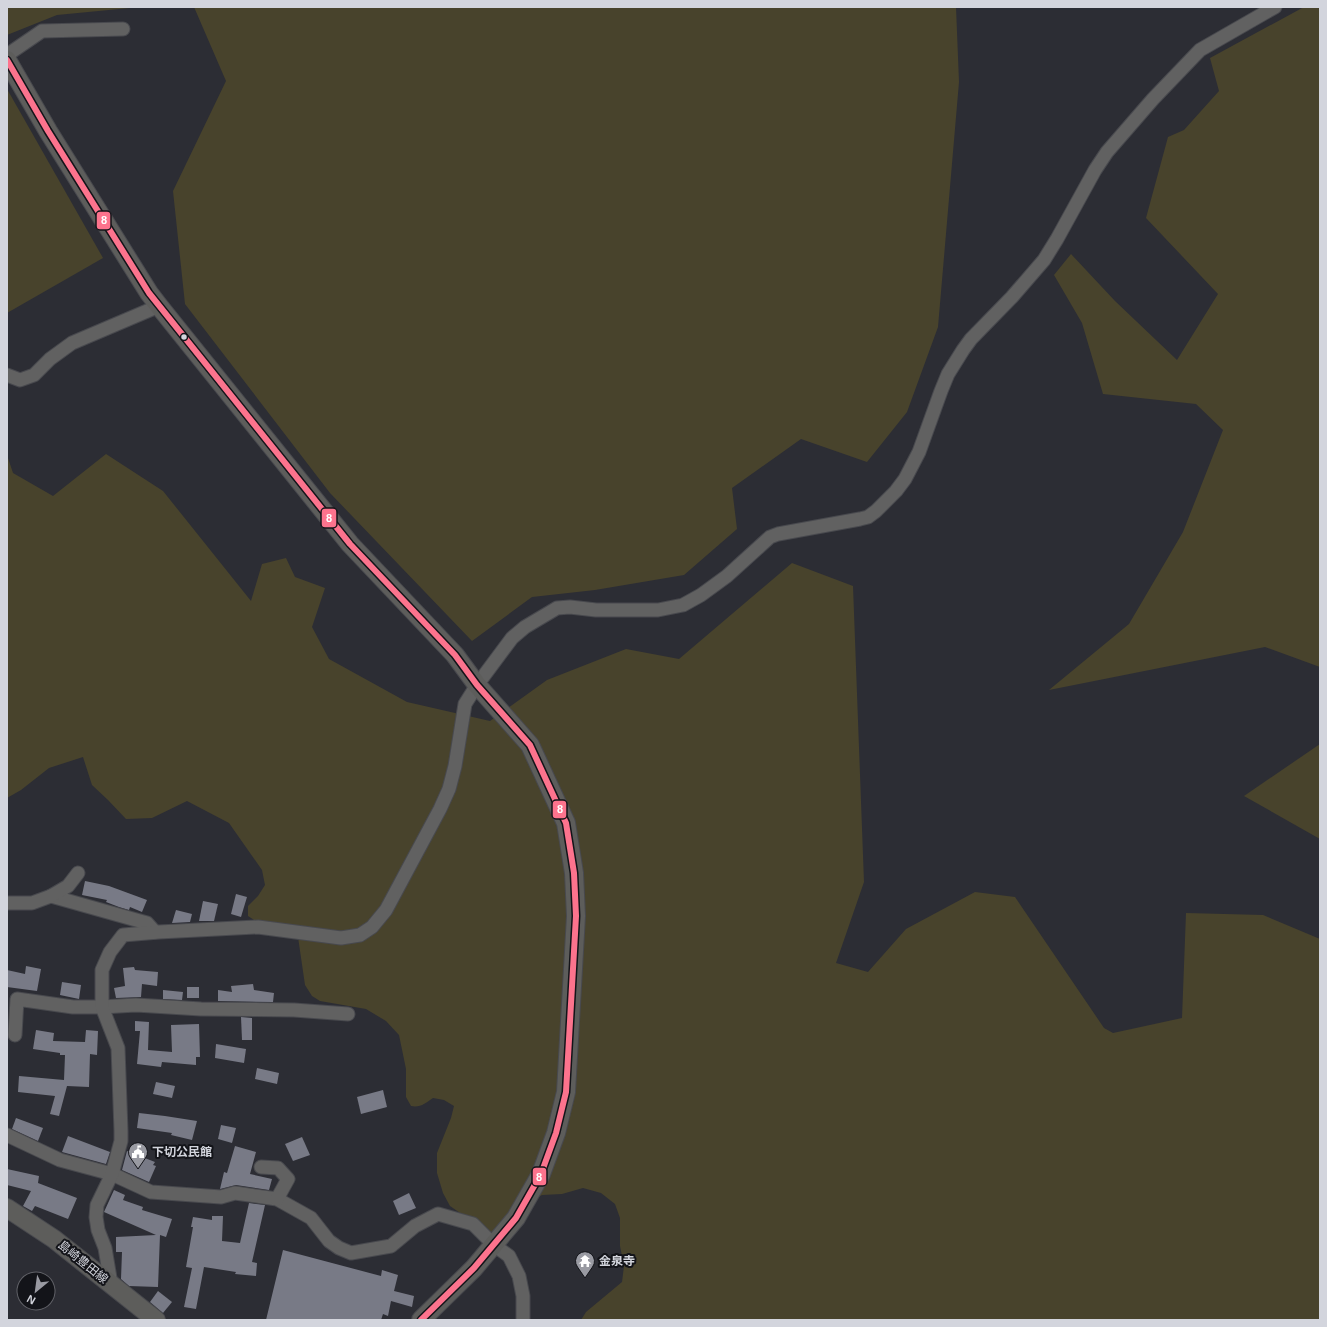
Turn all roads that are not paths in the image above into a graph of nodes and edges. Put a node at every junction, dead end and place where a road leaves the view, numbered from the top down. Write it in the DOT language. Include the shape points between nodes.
graph roads {
  1 [pos="1275,7"];
  2 [pos="124,29"];
  3 [pos="8,64"];
  4 [pos="159,306"];
  5 [pos="7,375"];
  6 [pos="477,684"];
  7 [pos="78,873"];
  8 [pos="51,896"];
  9 [pos="7,903"];
  10 [pos="155,932"];
  11 [pos="12,998"];
  12 [pos="102,1007"];
  13 [pos="348,1014"];
  14 [pos="15,1035"];
  15 [pos="7,1135"];
  16 [pos="261,1167"];
  17 [pos="112,1174"];
  18 [pos="277,1199"];
  19 [pos="7,1208"];
  20 [pos="494,1245"];
  21 [pos="111,1284"];
  22 [pos="156,1320"];
  23 [pos="421,1320"];
  24 [pos="523,1320"];
  1 -- 6 [label="street" via="1200,50 1107,152 1044,260 963,350 948,374 913,466 896,491 876,511 864,518 770,537 727,576 683,606 642,610 558,608 525,627 512,638"];
  2 -- 3 [label="street" via="42,31"];
  3 -- 4 [label="street"];
  4 -- 5 [label="street" via="72,343 34,375 20,380"];
  4 -- 6 [label="street" via="350,544 455,655"];
  6 -- 10 [label="street" via="466,704 449,789 386,910 372,927 360,935 342,938 258,927"];
  6 -- 20 [label="street" via="530,745 566,823 574,873 576,916 566,1092 556,1133 541,1174 516,1218"];
  7 -- 8 [label="street" via="68,886"];
  8 -- 9 [label="street" via="32,903"];
  8 -- 10 [label="street" via="147,923"];
  10 -- 12 [label="street" via="123,935 110,952 102,970"];
  11 -- 12 [label="street" via="73,1007"];
  11 -- 14 [label="street"];
  12 -- 13 [label="street" via="136,1005"];
  12 -- 17 [label="street" via="118,1048 122,1130"];
  15 -- 17 [label="street" via="60,1160"];
  16 -- 18 [label="street" via="278,1168 288,1179"];
  17 -- 18 [label="street" via="151,1192 221,1196 236,1193"];
  17 -- 21 [label="street" via="97,1205 96,1218 105,1248"];
  18 -- 20 [label="street" via="310,1218 328,1241 351,1253 391,1246 415,1226 438,1214 472,1224"];
  19 -- 21 [label="street, 島崎豊田線" via="54,1239"];
  20 -- 23 [label="street"];
  20 -- 24 [label="street" via="510,1256 519,1276 523,1296"];
  21 -- 22 [label="street, 島崎豊田線"];
}
